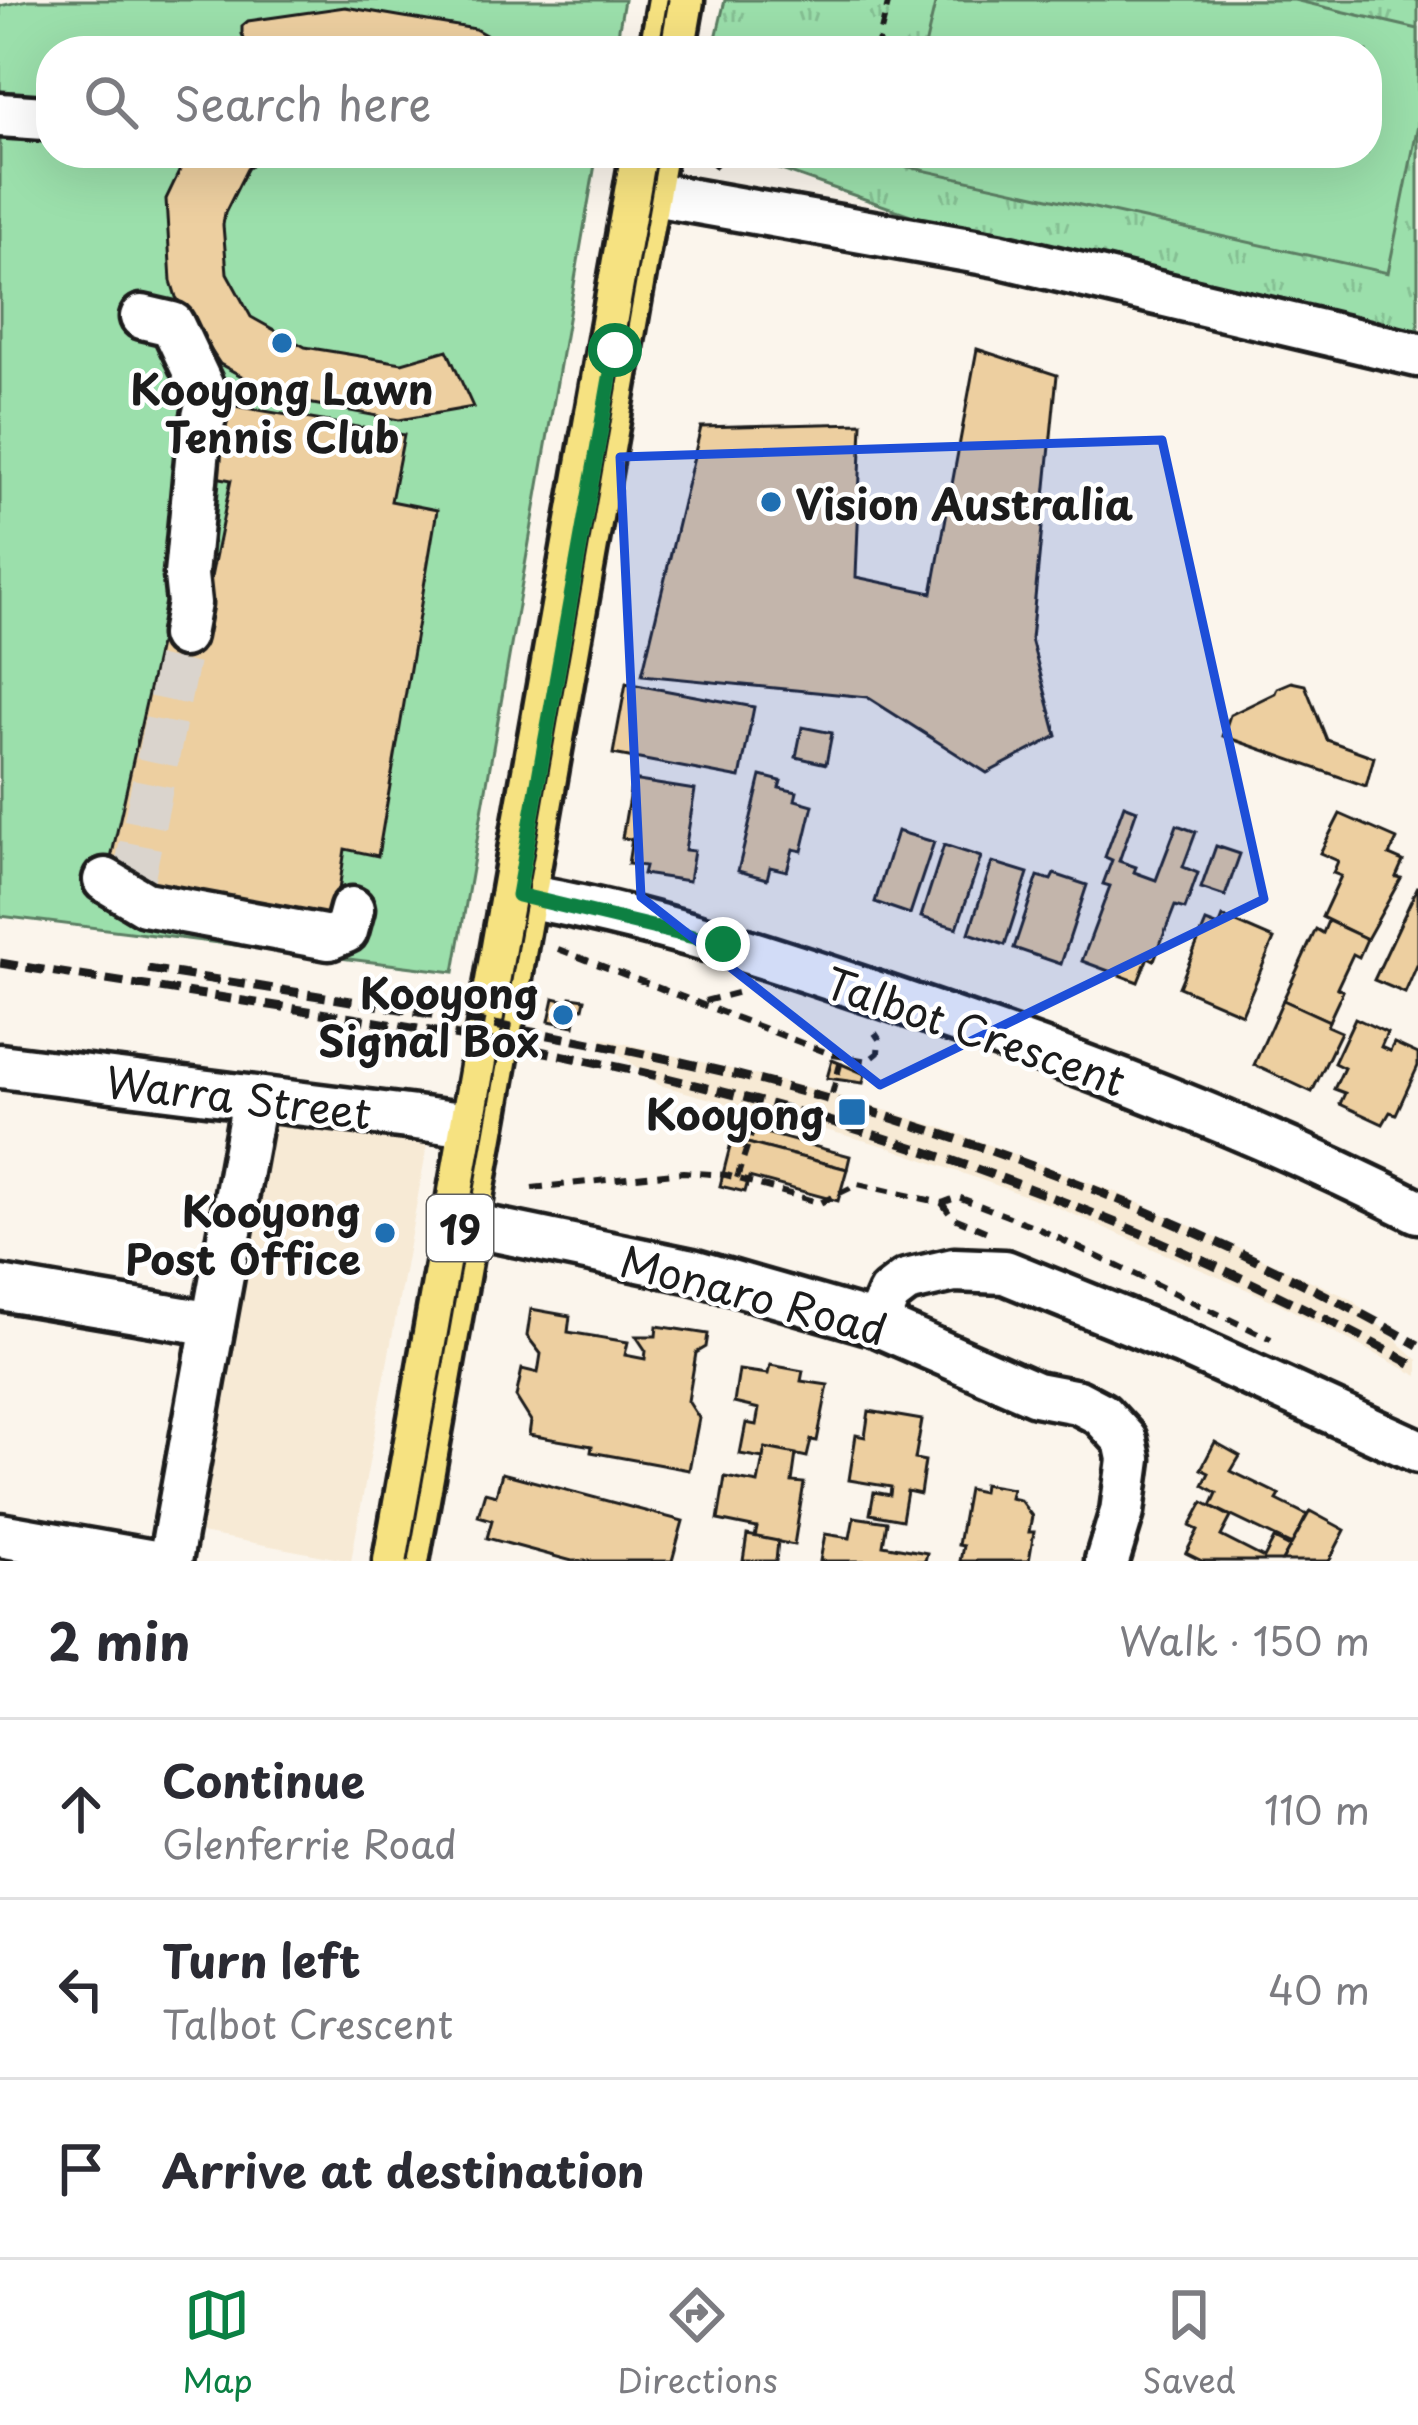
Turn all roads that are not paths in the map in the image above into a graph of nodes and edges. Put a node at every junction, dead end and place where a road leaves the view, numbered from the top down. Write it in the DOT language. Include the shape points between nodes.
graph roads {
  1 [pos="676,0"];
  2 [pos="670,36"];
  3 [pos="0,115"];
  4 [pos="36,117"];
  5 [pos="646,172"];
  6 [pos="142,317"];
  7 [pos="1418,355"];
  8 [pos="182,635"];
  9 [pos="122,887"];
  10 [pos="518,895"];
  11 [pos="352,909"];
  12 [pos="0,1066"];
  13 [pos="254,1100"];
  14 [pos="479,1126"];
  15 [pos="1418,1211"];
  16 [pos="461,1223"];
  17 [pos="0,1288"];
  18 [pos="213,1324"];
  19 [pos="876,1324"];
  20 [pos="1418,1450"];
  21 [pos="0,1535"];
  22 [pos="148,1561"];
  23 [pos="170,1561"];
  24 [pos="401,1561"];
  25 [pos="1104,1561"];
  1 -- 2 [label="main road"];
  3 -- 4 [label="street"];
  5 -- 7 [label="street"];
  5 -- 10 [label="main road, 19"];
  6 -- 8 [label="street" via="172,324 208,400"];
  9 -- 11 [label="street" via="145,904 328,938 346,931"];
  10 -- 14 [label="main road, 19"];
  10 -- 15 [label="street, Talbot Crescent" via="723,944 1060,1055"];
  12 -- 13 [label="street, Warra Street"];
  13 -- 14 [label="street, Warra Street"];
  13 -- 18 [label="street"];
  14 -- 16 [label="main road, 19"];
  16 -- 19 [label="street, Monaro Road" via="692,1271"];
  16 -- 24 [label="main road, 19"];
  17 -- 18 [label="street"];
  18 -- 23 [label="street"];
  19 -- 20 [label="street" via="889,1294 907,1281 954,1270 1005,1272"];
  19 -- 25 [label="street, Monaro Road" via="1036,1394 1091,1436 1106,1466"];
  21 -- 22 [label="street"];
}
